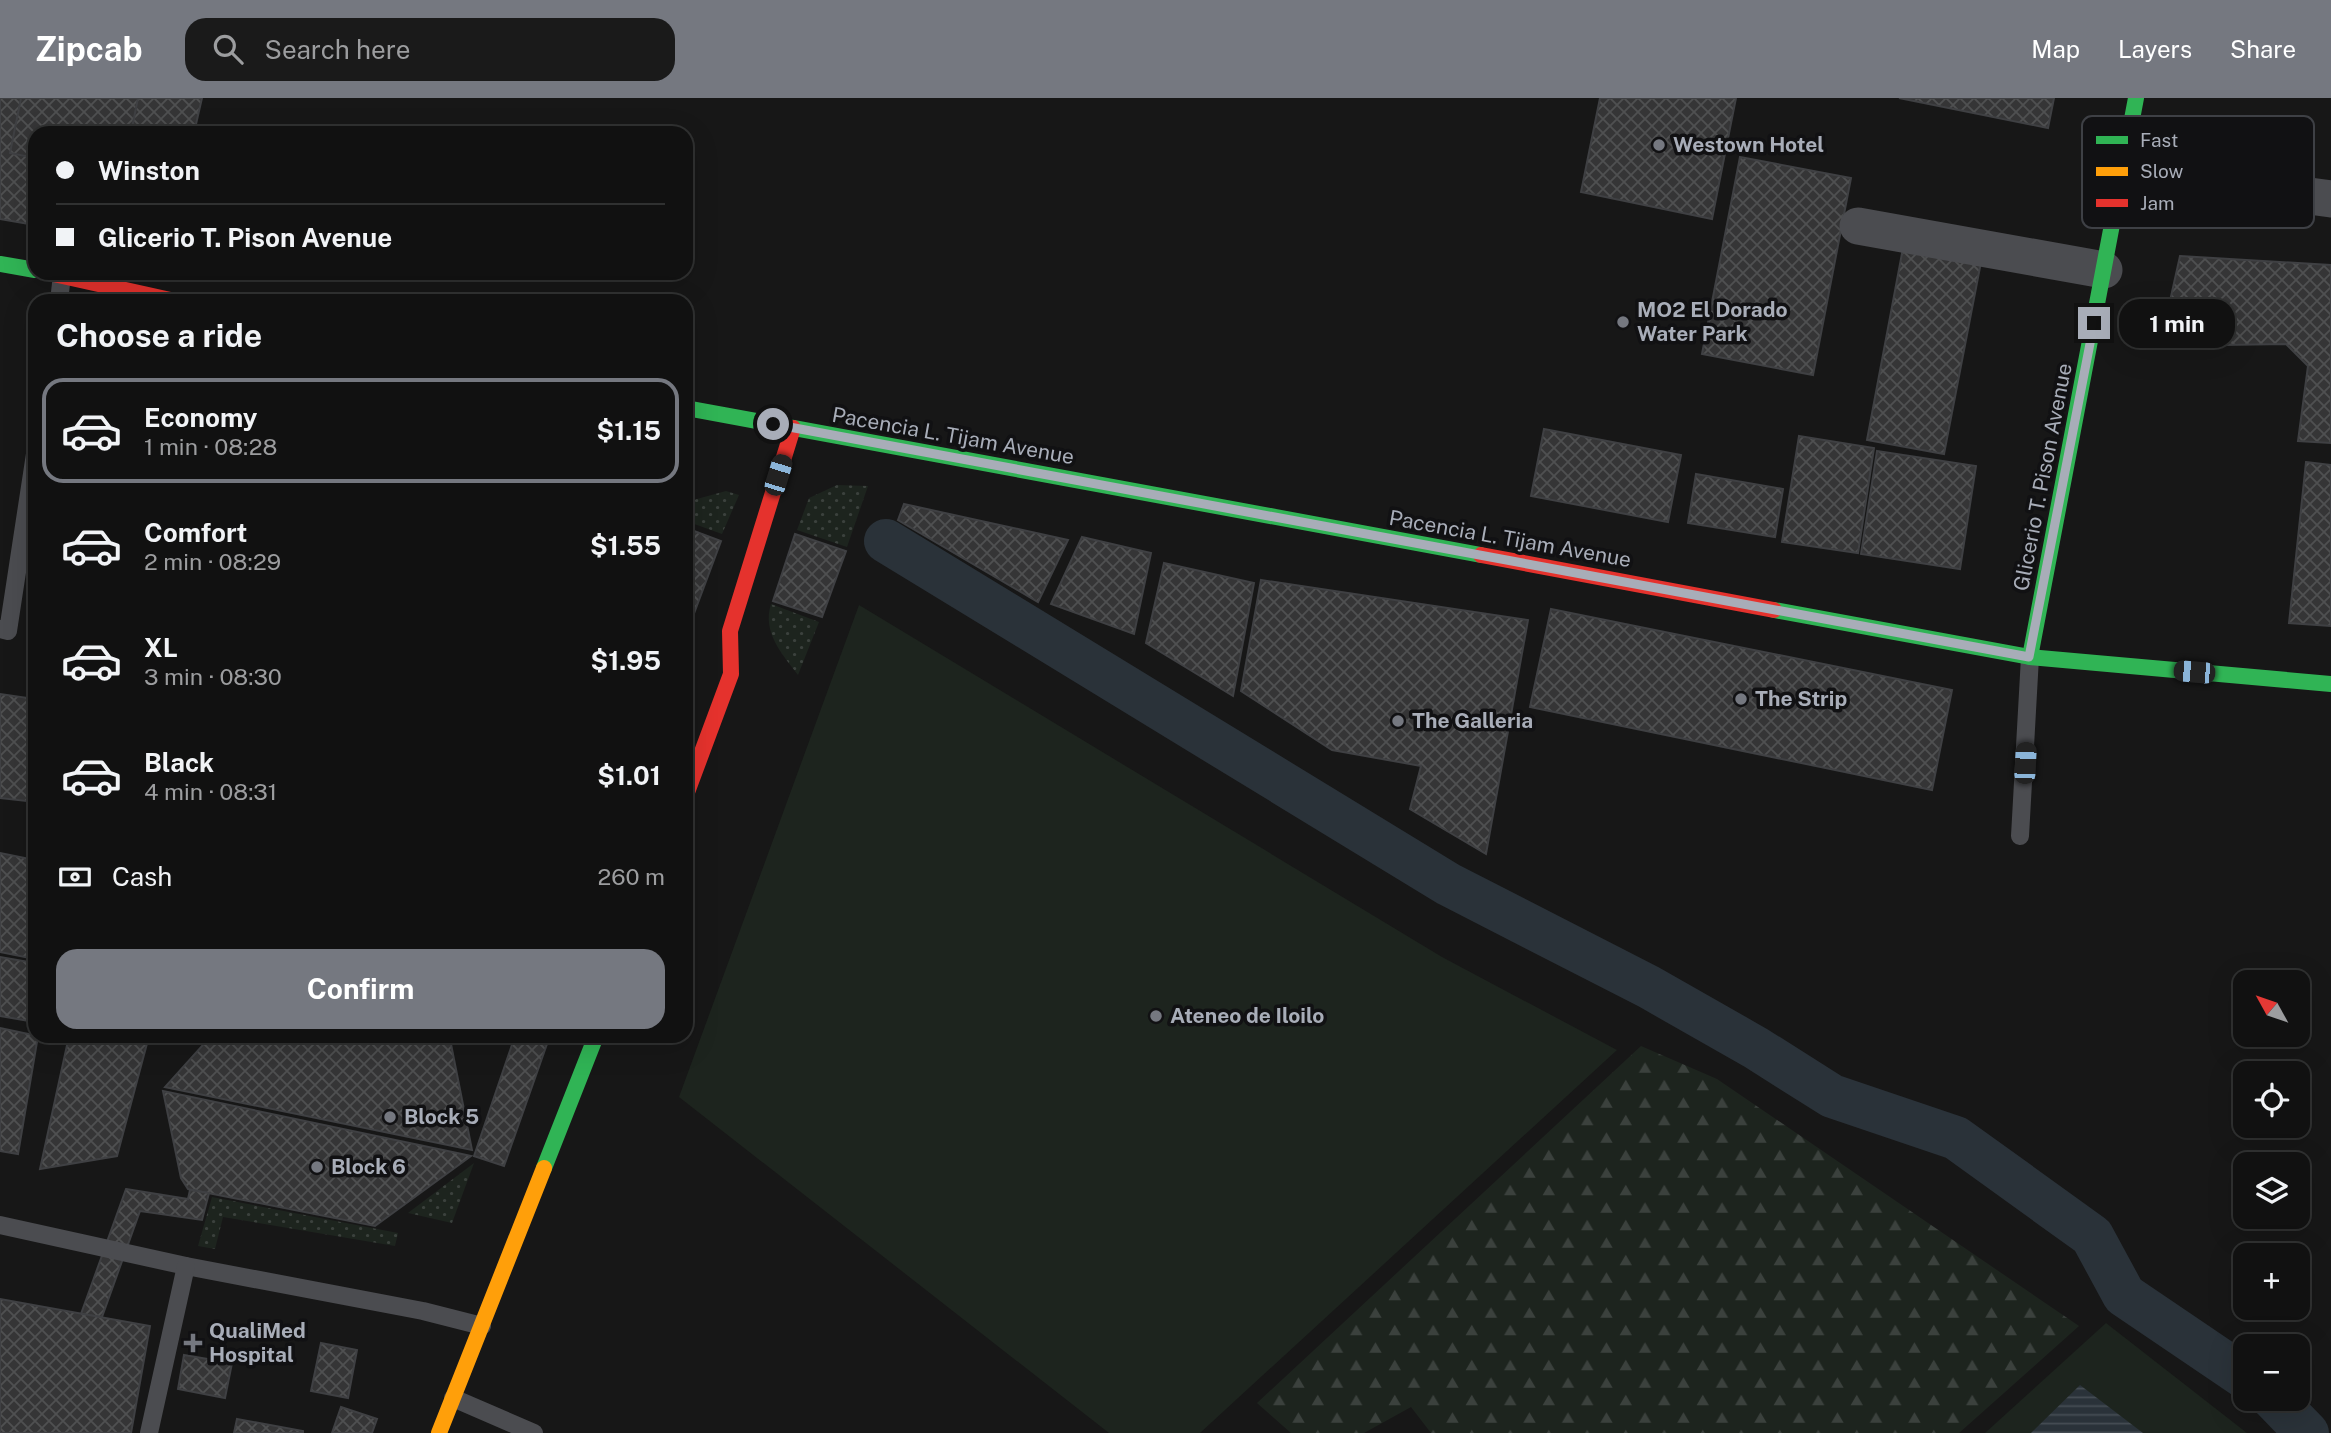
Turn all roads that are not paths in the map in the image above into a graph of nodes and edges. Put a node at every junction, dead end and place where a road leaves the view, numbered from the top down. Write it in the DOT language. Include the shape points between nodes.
graph roads {
  1 [pos="2136,98"];
  2 [pos="2133,116"];
  3 [pos="1858,226"];
  4 [pos="2112,228"];
  5 [pos="0,264"];
  6 [pos="28,269"];
  7 [pos="2104,270"];
  8 [pos="82,280"];
  9 [pos="144,294"];
  10 [pos="693,409"];
  11 [pos="793,428"];
  12 [pos="28,500"];
  13 [pos="0,629"];
  14 [pos="2029,657"];
  15 [pos="2331,684"];
  16 [pos="693,776"];
  17 [pos="2020,836"];
  18 [pos="593,1043"];
  19 [pos="0,1225"];
  20 [pos="186,1266"];
  21 [pos="482,1326"];
  22 [pos="453,1398"];
  23 [pos="149,1433"];
  24 [pos="439,1433"];
  25 [pos="534,1433"];
  1 -- 2 [label="street, Glicerio T. Pison Avenue"];
  3 -- 7 [label="street"];
  4 -- 7 [label="street, Glicerio T. Pison Avenue"];
  5 -- 6 [label="street"];
  7 -- 14 [label="street, Glicerio T. Pison Avenue"];
  8 -- 9 [label="street"];
  10 -- 11 [label="street, Pacencia L. Tijam Avenue"];
  11 -- 14 [label="street, Pacencia L. Tijam Avenue"];
  11 -- 16 [label="street" via="733,620 731,674"];
  12 -- 13 [label="lane" via="8,631"];
  14 -- 15 [label="street, Pacencia L. Tijam Avenue"];
  14 -- 17 [label="lane"];
  18 -- 21 [label="street"];
  19 -- 20 [label="lane"];
  20 -- 21 [label="lane"];
  20 -- 23 [label="lane"];
  21 -- 22 [label="street"];
  22 -- 24 [label="street"];
  22 -- 25 [label="lane"];
}
